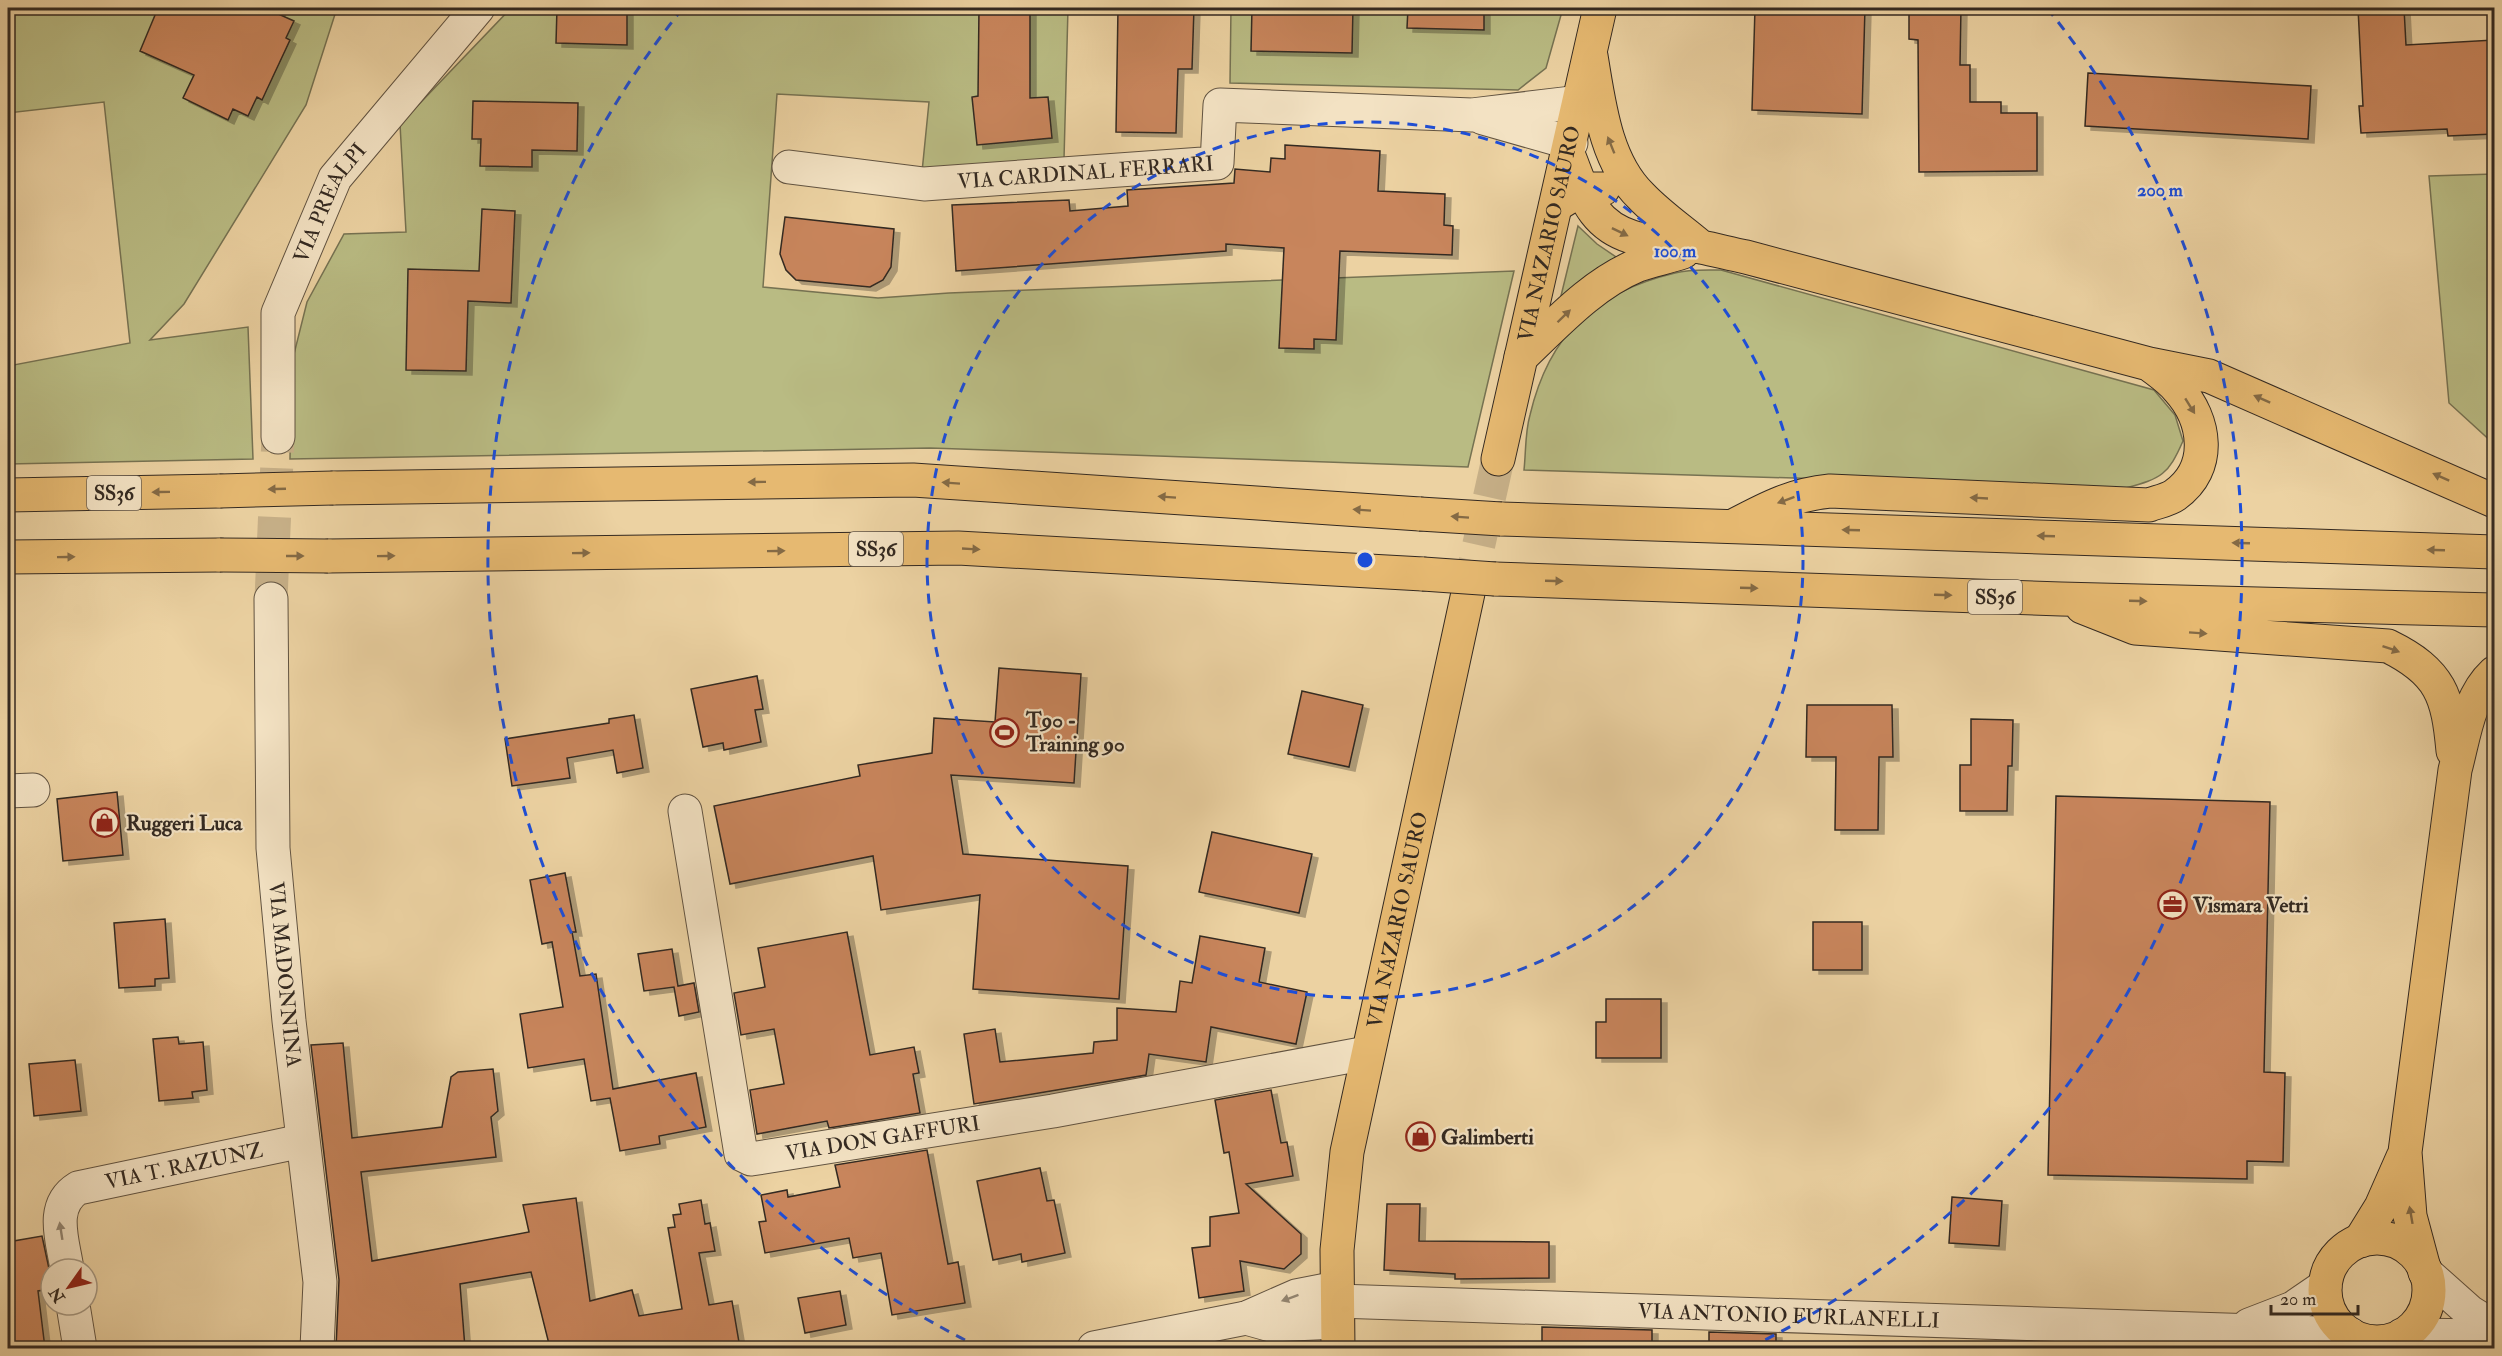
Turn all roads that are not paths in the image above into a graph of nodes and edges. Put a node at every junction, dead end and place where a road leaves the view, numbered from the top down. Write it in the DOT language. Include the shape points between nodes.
graph roads {
  1 [pos="478,8"];
  2 [pos="1600,8"];
  3 [pos="1591,56"];
  4 [pos="1580,102"];
  5 [pos="1472,115"];
  6 [pos="1569,148"];
  7 [pos="789,166"];
  8 [pos="1640,196"];
  9 [pos="1569,197"];
  10 [pos="1701,247"];
  11 [pos="1521,357"];
  12 [pos="2149,364"];
  13 [pos="278,437"];
  14 [pos="1498,459"];
  15 [pos="8,495"];
  16 [pos="2494,501"];
  17 [pos="1733,526"];
  18 [pos="2494,552"];
  19 [pos="8,557"];
  20 [pos="1482,586"];
  21 [pos="271,599"];
  22 [pos="2061,599"];
  23 [pos="2494,610"];
  24 [pos="2494,673"];
  25 [pos="2455,770"];
  26 [pos="686,811"];
  27 [pos="1367,1053"];
  28 [pos="302,1141"];
  29 [pos="2405,1152"];
  30 [pos="2360,1240"];
  31 [pos="66,1257"];
  32 [pos="2425,1272"];
  33 [pos="2325,1286"];
  34 [pos="1337,1315"];
  35 [pos="75,1317"];
  36 [pos="2494,1327"];
  37 [pos="2239,1329"];
  38 [pos="2494,1336"];
  39 [pos="2363,1341"];
  40 [pos="2402,1342"];
  41 [pos="80,1348"];
  42 [pos="317,1348"];
  43 [pos="1094,1348"];
  1 -- 13 [label="street, VIA PREALPI" via="336,178 278,313"];
  2 -- 3 [label="main road, VIA NAZARIO SAURO"];
  3 -- 4 [label="main road, VIA NAZARIO SAURO"];
  8 -- 3 [label="main road, one-way" via="1616,158 1605,131"];
  4 -- 5 [label="street, VIA CARDINAL FERRARI"];
  4 -- 6 [label="main road, VIA NAZARIO SAURO"];
  5 -- 6 [label="street, VIA CARDINAL FERRARI"];
  5 -- 7 [label="street, VIA CARDINAL FERRARI" via="1220,105 1217,163 924,184"];
  6 -- 9 [label="main road"];
  8 -- 9 [label="main road" via="1608,189"];
  8 -- 10 [label="main road"];
  9 -- 10 [label="main road, one-way" via="1595,212 1606,224 1645,242"];
  9 -- 11 [label="main road, VIA NAZARIO SAURO"];
  11 -- 10 [label="main road, one-way" via="1571,309 1609,281 1638,266"];
  10 -- 12 [label="main road"];
  11 -- 14 [label="main road, VIA NAZARIO SAURO"];
  16 -- 12 [label="main road, one-way" via="2209,376"];
  12 -- 17 [label="main road, one-way" via="2189,404 2199,421 2203,443 2192,480 2173,497 2149,506 1830,490 1779,502"];
  17 -- 15 [label="main road, SS36, one-way, bridge" via="1500,519 913,480"];
  18 -- 17 [label="main road, SS36, one-way"];
  19 -- 20 [label="main road, SS36, one-way, bridge" via="958,548 1424,574"];
  20 -- 22 [label="main road, SS36, one-way"];
  20 -- 27 [label="main road, VIA NAZARIO SAURO"];
  21 -- 28 [label="street, VIA MADONNINA" via="273,848"];
  22 -- 23 [label="main road, SS36, one-way"];
  22 -- 25 [label="main road, one-way" via="2135,628 2388,646 2413,659 2440,689 2450,714"];
  24 -- 25 [label="main road" via="2484,683 2471,710"];
  25 -- 29 [label="main road"];
  26 -- 27 [label="street, VIA DON GAFFURI" via="741,1154 751,1159 1053,1111"];
  27 -- 34 [label="main road, VIA NAZARIO SAURO" via="1347,1152 1337,1250"];
  31 -- 28 [label="street, VIA T. RAZUNZ, one-way" via="59,1216 68,1194 78,1188"];
  28 -- 42 [label="street, VIA MADONNINA" via="320,1282"];
  29 -- 30 [label="main road" via="2381,1207"];
  32 -- 29 [label="main road, one-way" via="2410,1216"];
  30 -- 32 [label="main road" via="2399,1243 2415,1255"];
  30 -- 33 [label="main road" via="2336,1258"];
  32 -- 36 [label="street" via="2470,1312"];
  32 -- 40 [label="main road" via="2429,1286 2423,1314"];
  33 -- 37 [label="street, VIA ANTONIO FURLANELLI" via="2293,1308"];
  33 -- 39 [label="main road" via="2330,1314"];
  34 -- 37 [label="street, VIA ANTONIO FURLANELLI"];
  34 -- 43 [label="street, VIA ANTONIO FURLANELLI" via="1271,1324 1246,1318"];
  35 -- 41 [label="street"];
  37 -- 39 [label="street, VIA ANTONIO FURLANELLI"];
  38 -- 40 [label="street"];
  39 -- 40 [label="main road"];
}
